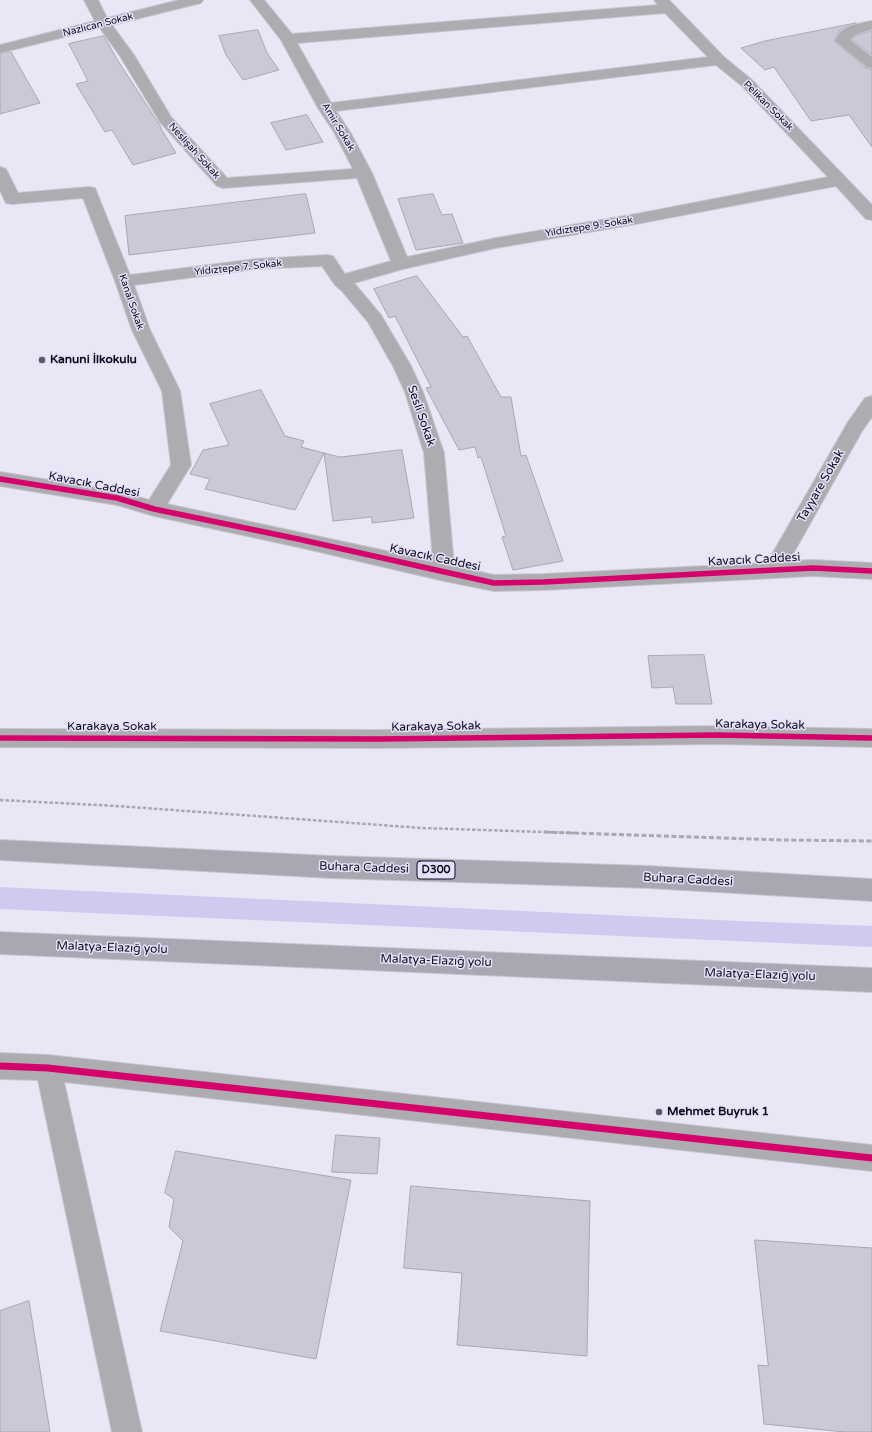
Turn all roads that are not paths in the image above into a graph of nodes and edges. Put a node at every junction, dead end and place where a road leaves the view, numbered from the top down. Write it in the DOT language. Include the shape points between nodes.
graph roads {
  1 [pos="91,0"];
  2 [pos="196,0"];
  3 [pos="257,0"];
  4 [pos="664,4"];
  5 [pos="103,23"];
  6 [pos="872,25"];
  7 [pos="288,39"];
  8 [pos="0,49"];
  9 [pos="719,60"];
  10 [pos="872,64"];
  11 [pos="326,108"];
  12 [pos="0,172"];
  13 [pos="364,173"];
  14 [pos="839,180"];
  15 [pos="6,199"];
  16 [pos="872,215"];
  17 [pos="401,264"];
  18 [pos="124,281"];
  19 [pos="341,281"];
  20 [pos="872,403"];
  21 [pos="0,479"];
  22 [pos="154,509"];
  23 [pos="773,571"];
  24 [pos="872,571"];
  25 [pos="444,573"];
  26 [pos="0,738"];
  27 [pos="872,738"];
  28 [pos="0,850"];
  29 [pos="872,890"];
  30 [pos="0,943"];
  31 [pos="872,980"];
  32 [pos="0,1066"];
  33 [pos="48,1068"];
  34 [pos="872,1158"];
  35 [pos="127,1432"];
  1 -- 5 [label="street, Neslişah Sokak"];
  2 -- 5 [label="street, Nazlıcan Sokak"];
  3 -- 7 [label="street, Amir Sokak"];
  4 -- 7 [label="street"];
  4 -- 9 [label="street, Pelikan Sokak"];
  5 -- 8 [label="street, Nazlıcan Sokak"];
  5 -- 13 [label="street, Neslişah Sokak" via="127,56 165,119 223,183"];
  6 -- 10 [label="street" via="849,31 842,41"];
  7 -- 11 [label="street, Amir Sokak"];
  9 -- 11 [label="street"];
  9 -- 14 [label="street, Pelikan Sokak" via="747,83"];
  11 -- 13 [label="street, Amir Sokak"];
  12 -- 15 [label="street, Kanal Sokak"];
  13 -- 17 [label="street, Amir Sokak"];
  14 -- 16 [label="street, Pelikan Sokak"];
  14 -- 17 [label="street, Yıldıztepe 9. Sokak" via="496,243"];
  15 -- 18 [label="street, Kanal Sokak" via="89,192"];
  17 -- 19 [label="street, Yıldıztepe 9. Sokak"];
  18 -- 19 [label="street, Yıldıztepe 7. Sokak" via="256,264 327,260"];
  18 -- 22 [label="street, Kanal Sokak" via="140,330 171,391 181,465"];
  19 -- 25 [label="street, Sesli Sokak" via="375,319 414,392 434,453"];
  20 -- 23 [label="street, Tayyare Sokak" via="855,427"];
  21 -- 22 [label="street, Kavacık Caddesi" via="117,498"];
  22 -- 25 [label="street, Kavacık Caddesi"];
  23 -- 24 [label="street, Kavacık Caddesi" via="813,568"];
  23 -- 25 [label="street, Kavacık Caddesi" via="494,583"];
  26 -- 27 [label="street, Karakaya Sokak" via="378,739 718,735"];
  28 -- 29 [label="highway, Buhara Caddesi / D300" via="331,867 648,877"];
  30 -- 31 [label="highway, Malatya-Elazığ yolu"];
  32 -- 33 [label="street"];
  33 -- 34 [label="street"];
  33 -- 35 [label="street"];
}
